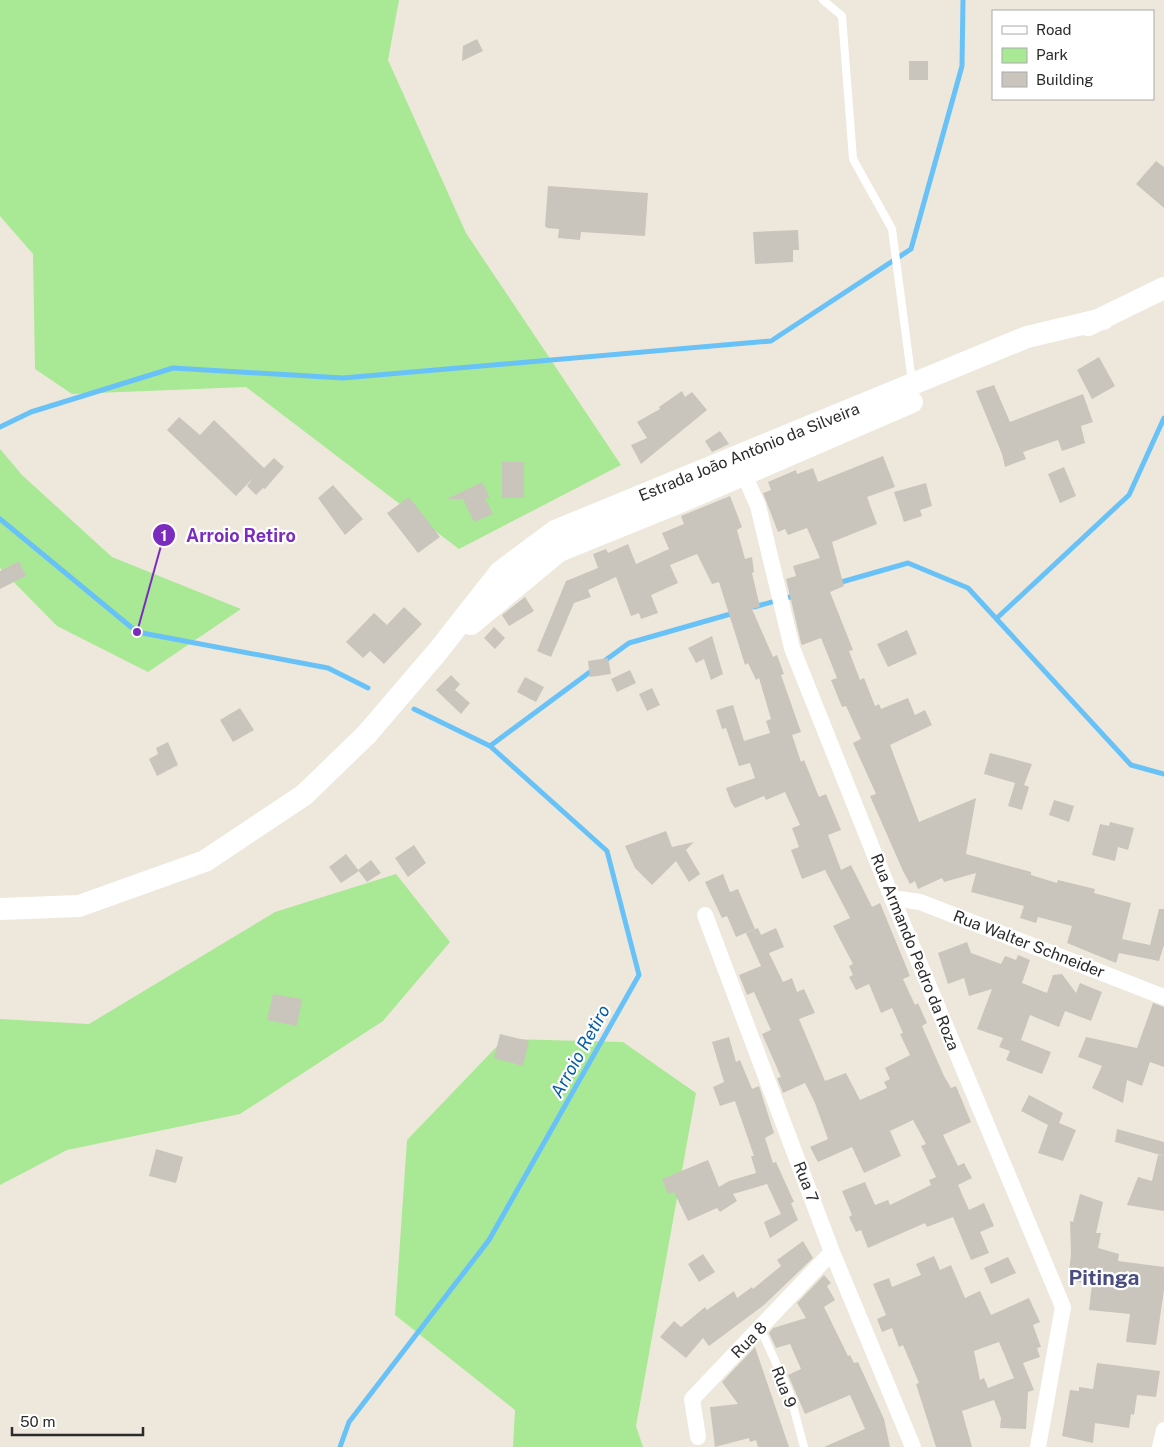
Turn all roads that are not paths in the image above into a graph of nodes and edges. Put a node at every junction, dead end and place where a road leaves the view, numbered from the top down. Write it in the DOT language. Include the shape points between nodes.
graph roads {
  1 [pos="823,0"];
  2 [pos="1164,288"];
  3 [pos="1103,319"];
  4 [pos="912,385"];
  5 [pos="740,466"];
  6 [pos="892,898"];
  7 [pos="0,909"];
  8 [pos="705,915"];
  9 [pos="1164,997"];
  10 [pos="832,1252"];
  11 [pos="760,1328"];
  12 [pos="1164,1430"];
  13 [pos="698,1437"];
  14 [pos="804,1447"];
  15 [pos="913,1447"];
  16 [pos="1038,1447"];
  17 [pos="1160,1447"];
  1 -- 4 [label="lane" via="842,16 853,159 892,229"];
  2 -- 3 [label="main road, Estrada João Antônio da Silveira"];
  3 -- 4 [label="main road, Estrada João Antônio da Silveira" via="1027,337"];
  3 -- 5 [label="main road, Estrada João Antônio da Silveira"];
  4 -- 5 [label="main road, Estrada João Antônio da Silveira"];
  5 -- 6 [label="street, Rua Armando Pedro da Roza" via="758,506 792,648"];
  5 -- 7 [label="main road, Estrada João Antônio da Silveira" via="559,551 438,651 367,734 304,796 205,860 79,906"];
  6 -- 9 [label="street, Rua Walter Schneider" via="920,902"];
  6 -- 16 [label="street, Rua Armando Pedro da Roza" via="1063,1307"];
  8 -- 10 [label="street, Rua 7"];
  10 -- 11 [label="street, Rua 8"];
  10 -- 15 [label="street, Rua 7"];
  11 -- 13 [label="street, Rua 8" via="692,1399"];
  11 -- 14 [label="lane, Rua 9" via="790,1394"];
  12 -- 17 [label="street"];
}
